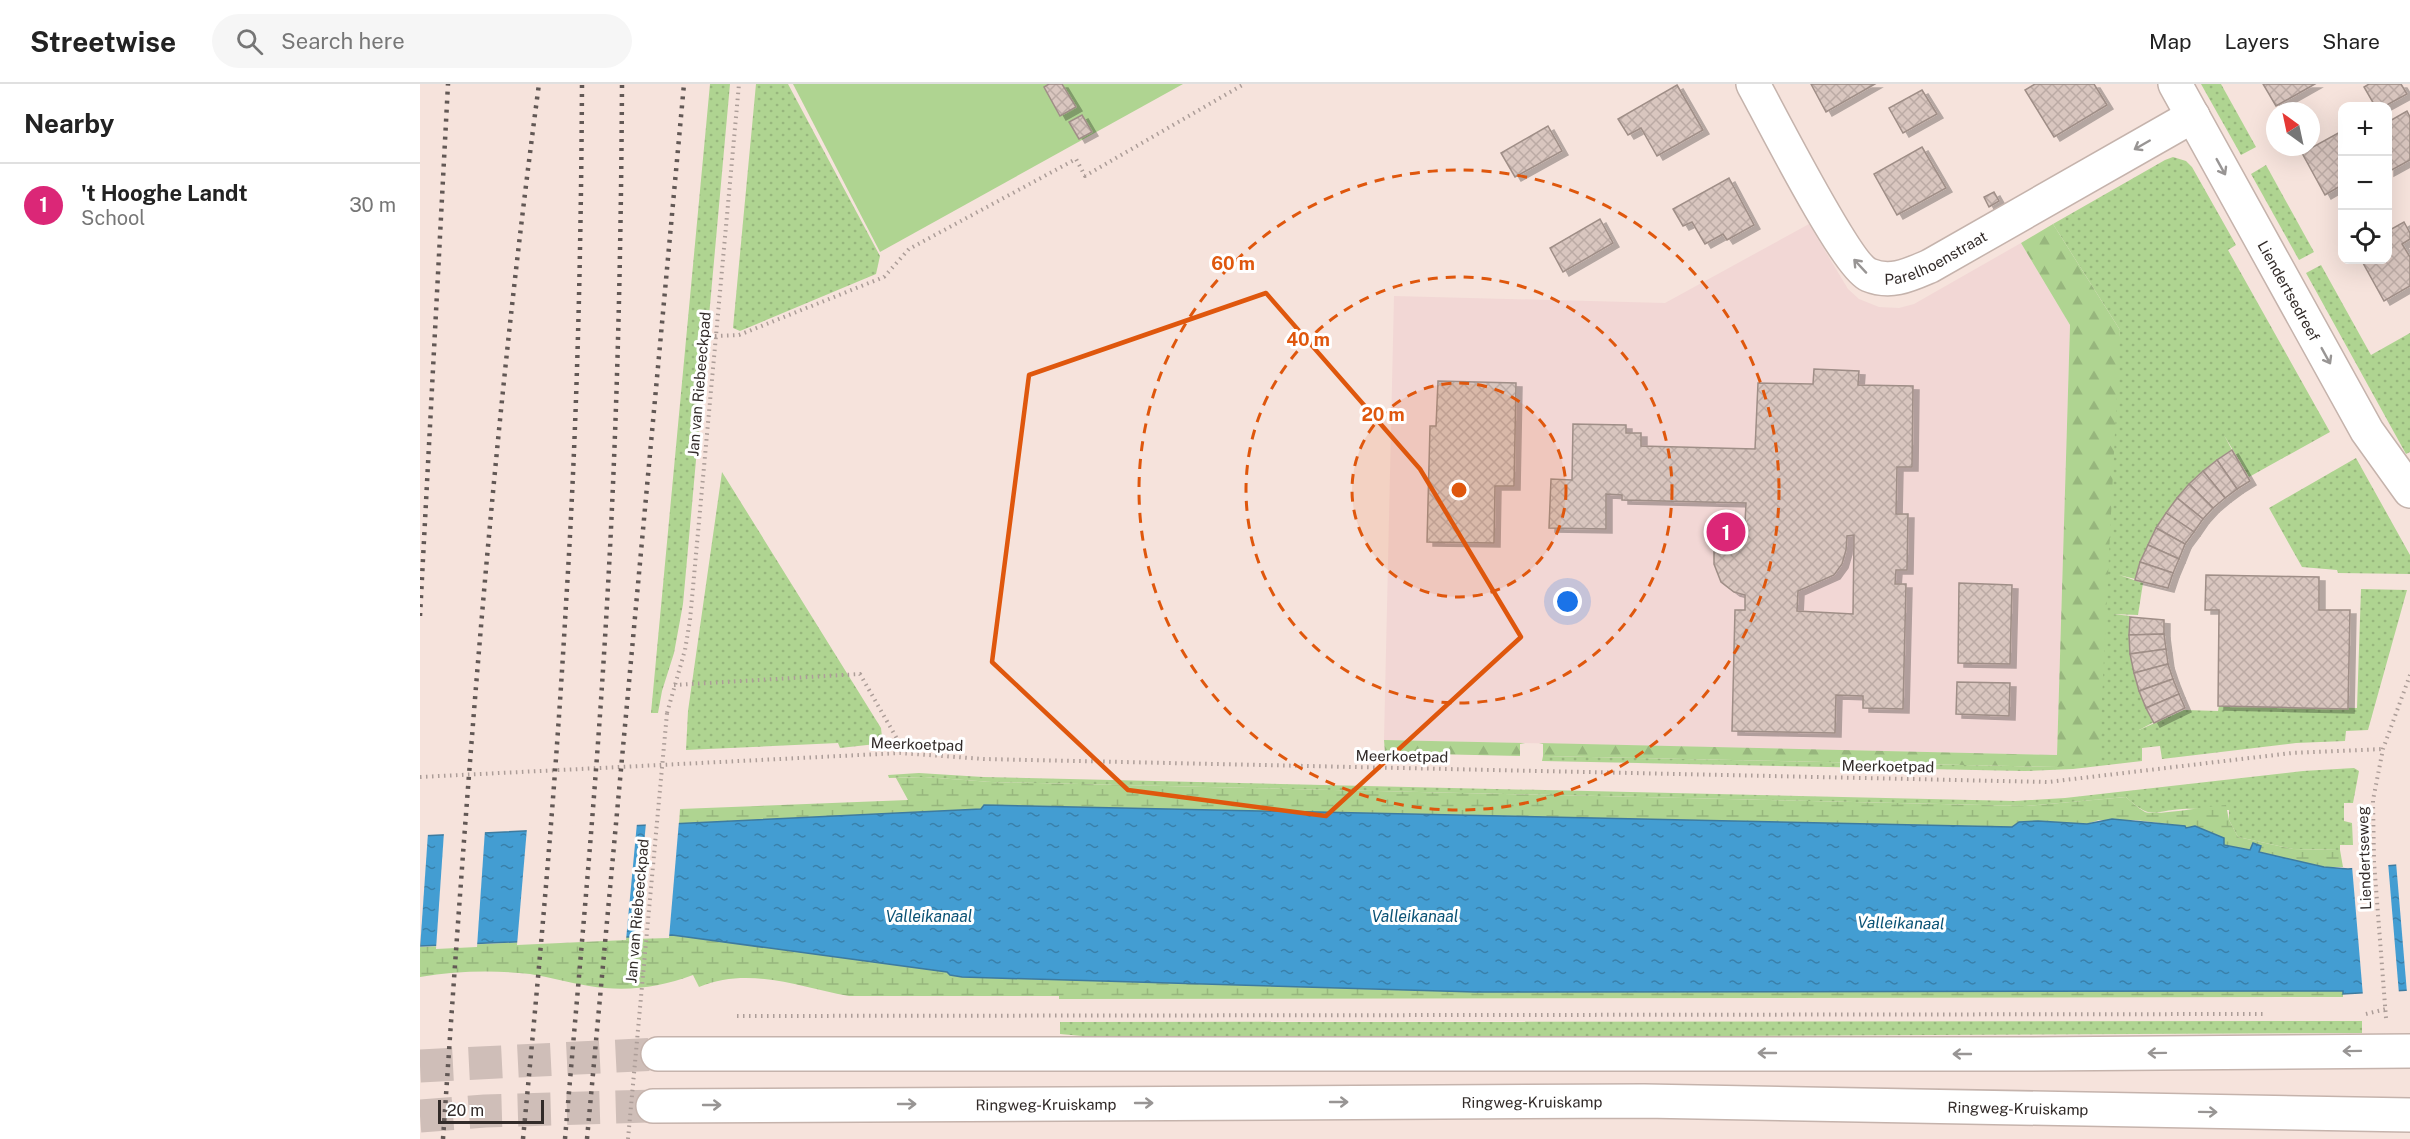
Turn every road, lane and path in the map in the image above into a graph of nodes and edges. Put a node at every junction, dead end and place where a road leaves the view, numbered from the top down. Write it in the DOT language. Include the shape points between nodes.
graph roads {
  1 [pos="739,84"];
  2 [pos="1244,84"];
  3 [pos="1753,84"];
  4 [pos="2175,84"];
  5 [pos="2193,116"];
  6 [pos="715,336"];
  7 [pos="2410,491"];
  8 [pos="2410,675"];
  9 [pos="673,685"];
  10 [pos="2383,749"];
  11 [pos="900,753"];
  12 [pos="420,777"];
  13 [pos="2271,1014"];
  14 [pos="2355,1014"];
  15 [pos="733,1016"];
  16 [pos="2410,1051"];
  17 [pos="658,1054"];
  18 [pos="653,1106"];
  19 [pos="2410,1115"];
  20 [pos="628,1139"];
  1 -- 6 [label="path, Jan van Riebeeckpad"];
  2 -- 6 [label="path" via="1085,176 1076,159 909,249 884,277 739,334"];
  5 -- 3 [label="main road, Parelhoenstraat, one-way" via="1930,266 1901,278 1884,279 1867,274 1841,242"];
  4 -- 5 [label="main road, Liendertsedreef"];
  5 -- 7 [label="main road, Liendertsedreef, one-way" via="2367,431"];
  6 -- 9 [label="path, Jan van Riebeeckpad" via="690,620"];
  8 -- 10 [label="path, Liendertseweg"];
  9 -- 11 [label="path" via="860,674 900,744"];
  9 -- 20 [label="path, Jan van Riebeeckpad, bridge" via="667,712"];
  10 -- 11 [label="path, Meerkoetpad" via="2292,753 2048,782 984,759"];
  10 -- 14 [label="path, Liendertseweg" via="2373,800 2386,1009"];
  11 -- 12 [label="path, Meerkoetpad"];
  13 -- 15 [label="path"];
  16 -- 17 [label="main road, one-way"];
  18 -- 19 [label="main road, Ringweg-Kruiskamp, one-way" via="1644,1101"];
}
